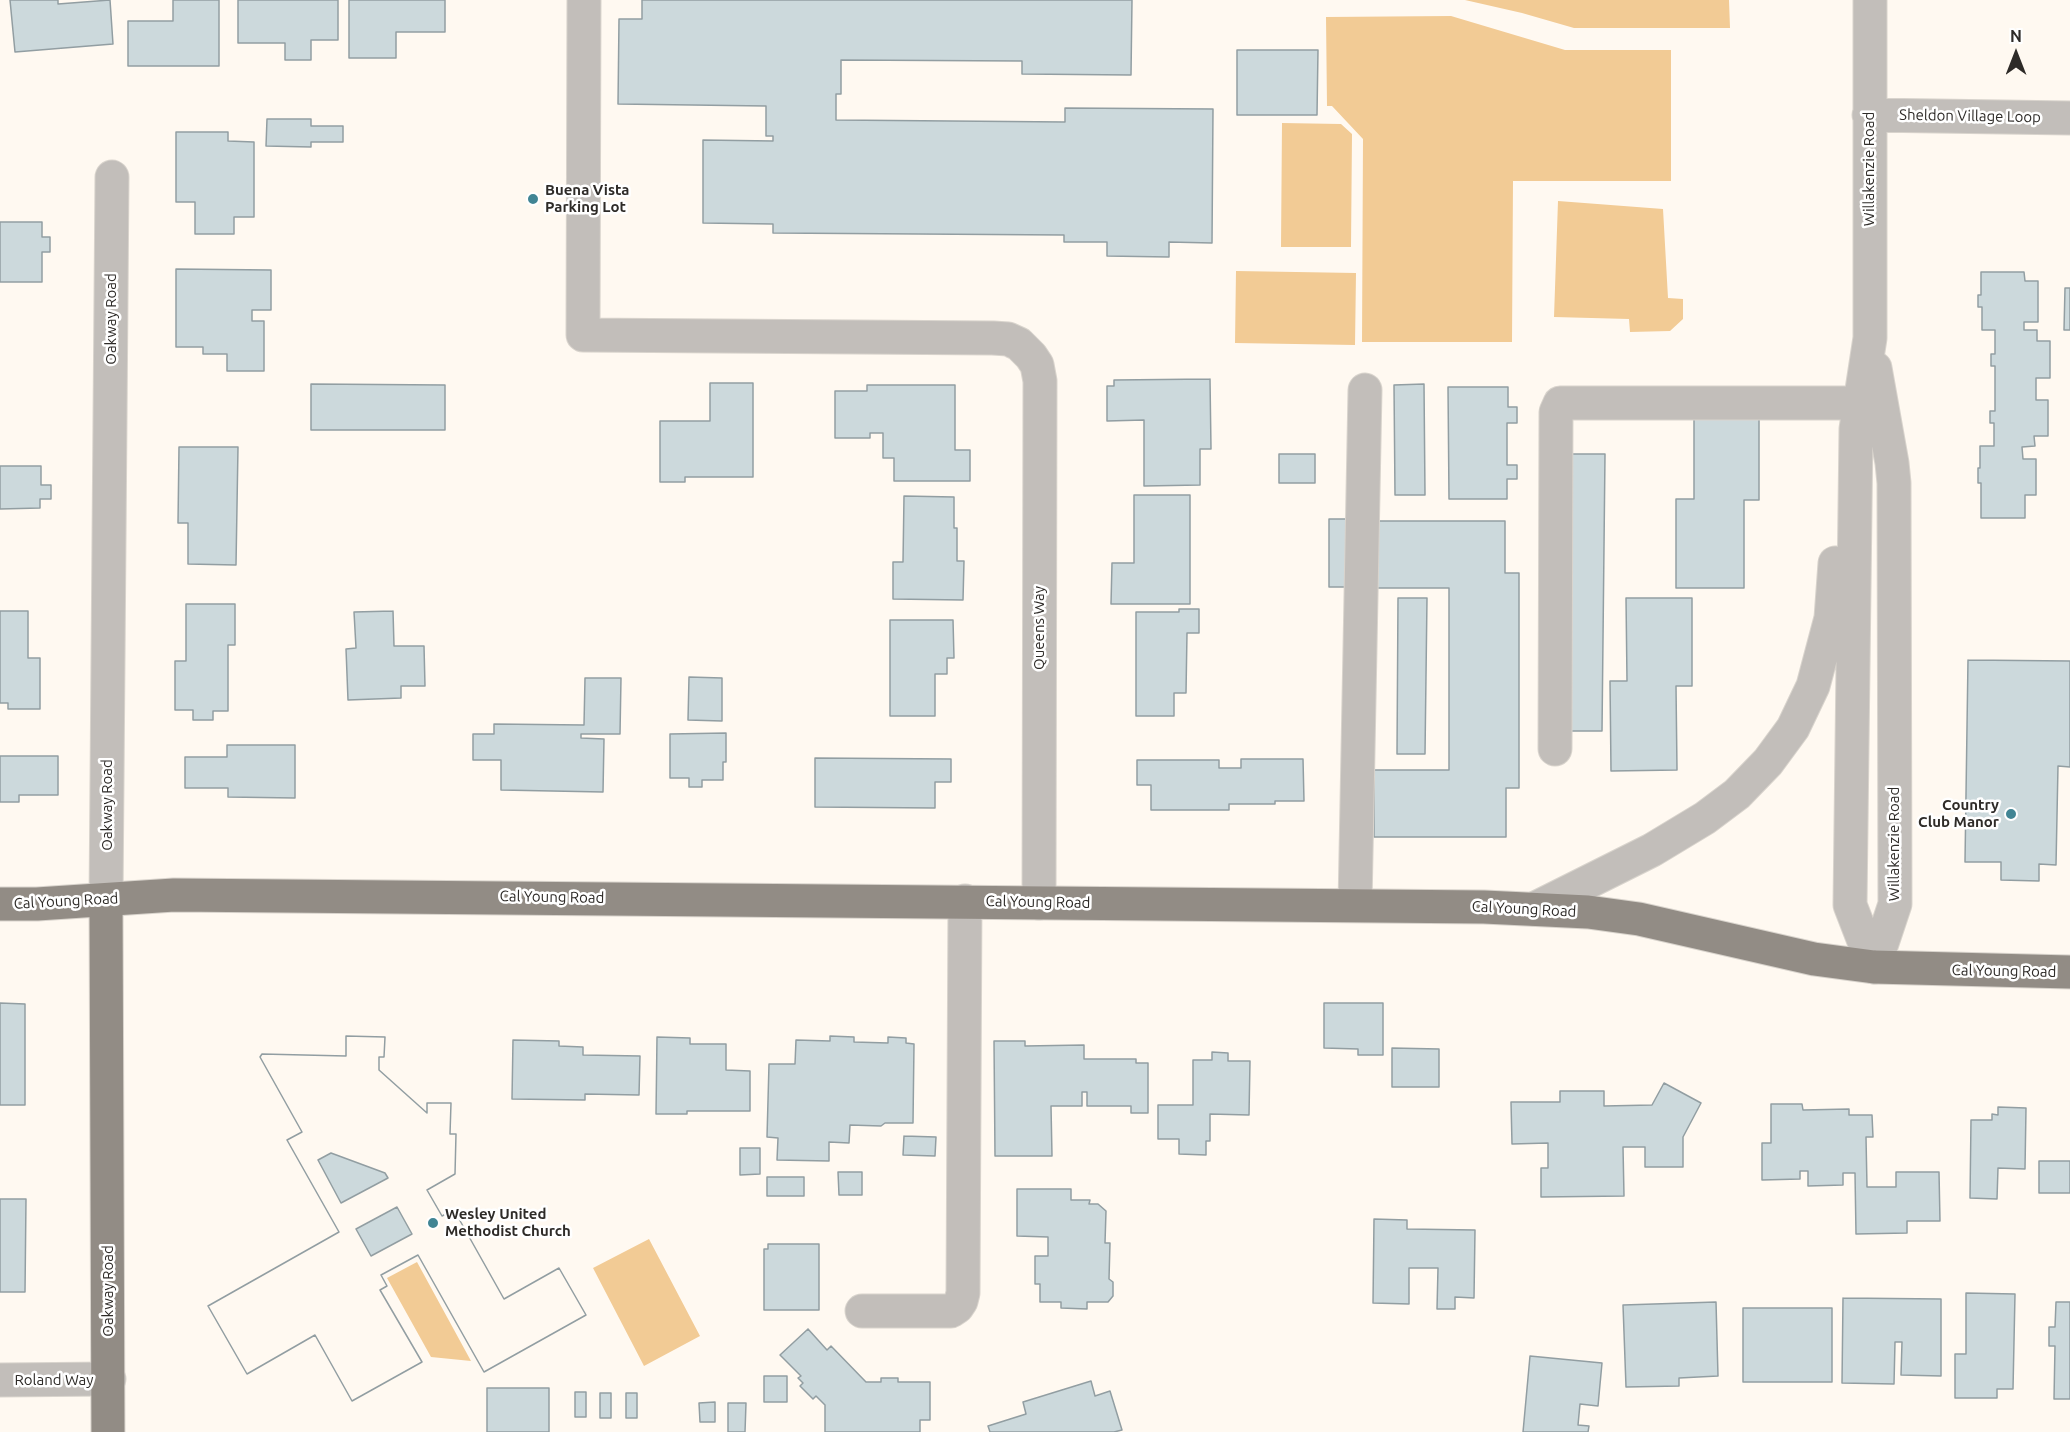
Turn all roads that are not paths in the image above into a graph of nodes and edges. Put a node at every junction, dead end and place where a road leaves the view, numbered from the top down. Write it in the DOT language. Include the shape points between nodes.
graph roads {
  1 [pos="584,0"];
  2 [pos="1870,0"];
  3 [pos="1869,115"];
  4 [pos="2070,118"];
  5 [pos="112,177"];
  6 [pos="1870,338"];
  7 [pos="1365,390"];
  8 [pos="1858,416"];
  9 [pos="1555,749"];
  10 [pos="106,900"];
  11 [pos="965,901"];
  12 [pos="1039,903"];
  13 [pos="0,904"];
  14 [pos="1354,905"];
  15 [pos="1534,909"];
  16 [pos="1874,967"];
  17 [pos="2070,972"];
  18 [pos="862,1311"];
  19 [pos="109,1379"];
  20 [pos="0,1380"];
  21 [pos="108,1432"];
  1 -- 12 [label="street, Queens Way" via="584,335 993,338 1019,344 1037,365"];
  2 -- 3 [label="street, Willakenzie Road"];
  3 -- 4 [label="street, Sheldon Village Loop"];
  3 -- 6 [label="street, Willakenzie Road"];
  5 -- 10 [label="street, Oakway Road"];
  6 -- 8 [label="street, Willakenzie Road"];
  6 -- 16 [label="street, Willakenzie Road" via="1894,483 1895,904"];
  7 -- 14 [label="street"];
  8 -- 9 [label="street" via="1560,404 1556,412"];
  8 -- 15 [label="street" via="1842,478 1826,642 1813,686 1781,745 1737,794 1705,818 1658,847"];
  8 -- 16 [label="street, Willakenzie Road" via="1850,905"];
  10 -- 11 [label="main road, Cal Young Road" via="174,895"];
  10 -- 13 [label="main road, Cal Young Road"];
  10 -- 19 [label="main road, Oakway Road"];
  11 -- 12 [label="main road, Cal Young Road"];
  11 -- 18 [label="street" via="961,1301 951,1311"];
  12 -- 14 [label="main road, Cal Young Road"];
  14 -- 15 [label="main road, Cal Young Road"];
  15 -- 16 [label="main road, Cal Young Road" via="1639,919 1814,958"];
  16 -- 17 [label="main road, Cal Young Road"];
  19 -- 20 [label="street, Roland Way"];
  19 -- 21 [label="main road, Oakway Road"];
}
